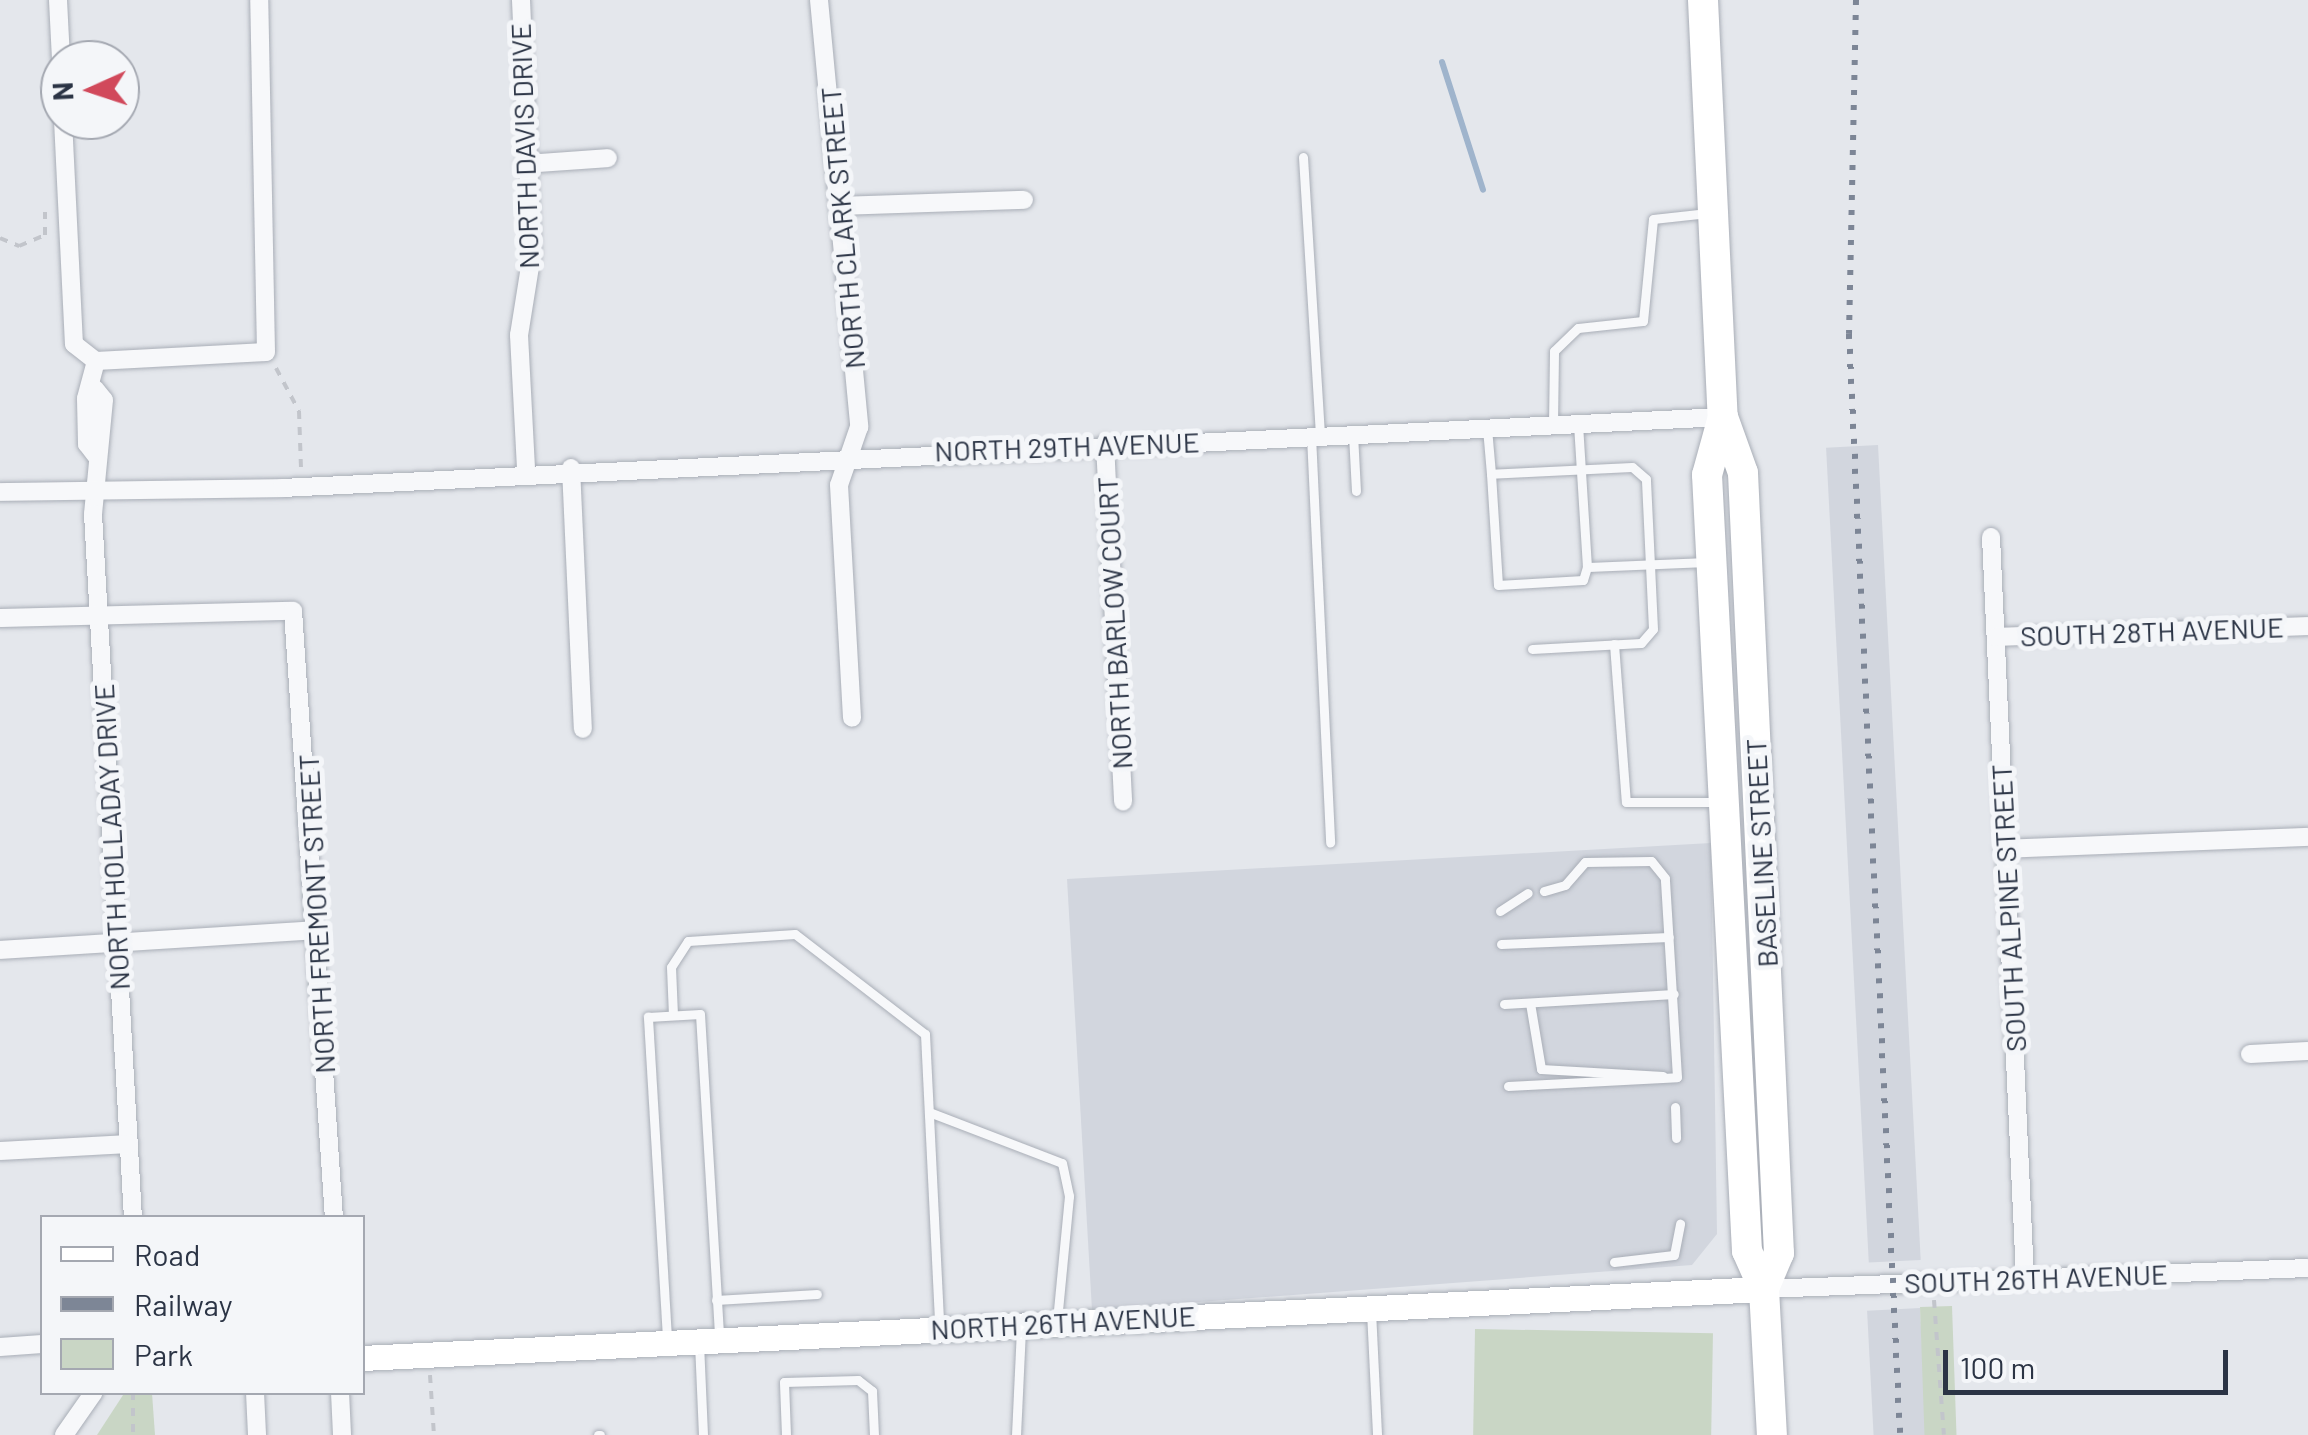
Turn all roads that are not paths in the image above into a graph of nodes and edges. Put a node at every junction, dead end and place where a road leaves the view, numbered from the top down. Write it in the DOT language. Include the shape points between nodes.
graph roads {
  1 [pos="58,0"];
  2 [pos="259,0"];
  3 [pos="521,0"];
  4 [pos="819,0"];
  5 [pos="1703,0"];
  6 [pos="60,40"];
  7 [pos="64,140"];
  8 [pos="608,158"];
  9 [pos="1303,158"];
  10 [pos="525,164"];
  11 [pos="1024,200"];
  12 [pos="840,206"];
  13 [pos="1713,212"];
  14 [pos="96,361"];
  15 [pos="1723,416"];
  16 [pos="1578,424"];
  17 [pos="1553,425"];
  18 [pos="1488,428"];
  19 [pos="1353,434"];
  20 [pos="1315,436"];
  21 [pos="1104,444"];
  22 [pos="851,455"];
  23 [pos="571,468"];
  24 [pos="1581,469"];
  25 [pos="526,470"];
  26 [pos="1491,474"];
  27 [pos="94,488"];
  28 [pos="1356,491"];
  29 [pos="0,492"];
  30 [pos="1991,537"];
  31 [pos="1711,562"];
  32 [pos="1650,565"];
  33 [pos="1587,567"];
  34 [pos="97,614"];
  35 [pos="0,618"];
  36 [pos="2308,626"];
  37 [pos="1996,637"];
  38 [pos="1614,644"];
  39 [pos="1532,650"];
  40 [pos="852,718"];
  41 [pos="582,729"];
  42 [pos="1123,802"];
  43 [pos="1724,802"];
  44 [pos="2308,837"];
  45 [pos="1330,843"];
  46 [pos="2004,848"];
  47 [pos="1544,891"];
  48 [pos="1528,893"];
  49 [pos="1500,912"];
  50 [pos="317,930"];
  51 [pos="1668,937"];
  52 [pos="118,943"];
  53 [pos="1502,944"];
  54 [pos="0,950"];
  55 [pos="1674,994"];
  56 [pos="1530,1003"];
  57 [pos="1504,1004"];
  58 [pos="673,1016"];
  59 [pos="2308,1051"];
  60 [pos="2250,1054"];
  61 [pos="1667,1078"];
  62 [pos="1508,1086"];
  63 [pos="1675,1107"];
  64 [pos="929,1112"];
  65 [pos="1676,1138"];
  66 [pos="129,1144"];
  67 [pos="0,1151"];
  68 [pos="133,1215"];
  69 [pos="334,1215"];
  70 [pos="1680,1224"];
  71 [pos="1614,1262"];
  72 [pos="2308,1268"];
  73 [pos="2025,1278"];
  74 [pos="1764,1289"];
  75 [pos="816,1294"];
  76 [pos="716,1300"];
  77 [pos="1370,1308"];
  78 [pos="1057,1322"];
  79 [pos="1021,1324"];
  80 [pos="939,1328"];
  81 [pos="709,1339"];
  82 [pos="667,1341"];
  83 [pos="40,1344"];
  84 [pos="0,1347"];
  85 [pos="365,1358"];
  86 [pos="92,1395"];
  87 [pos="255,1395"];
  88 [pos="340,1395"];
  89 [pos="64,1435"];
  90 [pos="257,1435"];
  91 [pos="342,1435"];
  92 [pos="702,1435"];
  93 [pos="786,1435"];
  94 [pos="874,1435"];
  95 [pos="1016,1435"];
  96 [pos="1376,1435"];
  97 [pos="1772,1435"];
  1 -- 6 [label="street"];
  2 -- 14 [label="street" via="266,352"];
  3 -- 10 [label="street, NORTH DAVIS DRIVE"];
  4 -- 12 [label="street, NORTH CLARK STREET"];
  5 -- 13 [label="highway, BASELINE STREET"];
  7 -- 14 [label="street" via="74,344"];
  8 -- 10 [label="street"];
  9 -- 20 [label="lane"];
  10 -- 25 [label="street, NORTH DAVIS DRIVE"];
  11 -- 12 [label="street"];
  12 -- 22 [label="street, NORTH CLARK STREET" via="859,427"];
  13 -- 15 [label="highway, BASELINE STREET"];
  13 -- 17 [label="lane" via="1653,218 1644,240 1643,320 1578,328 1554,351"];
  14 -- 27 [label="street, NORTH HOLLADAY DRIVE" via="95,389 86,400 88,444 98,457"];
  15 -- 16 [label="street, NORTH 29TH AVENUE"];
  15 -- 31 [label="highway, BASELINE STREET" via="1707,475"];
  15 -- 74 [label="highway, BASELINE STREET" via="1743,473 1780,1253"];
  16 -- 17 [label="street, NORTH 29TH AVENUE"];
  16 -- 24 [label="lane"];
  17 -- 18 [label="street, NORTH 29TH AVENUE"];
  18 -- 19 [label="street, NORTH 29TH AVENUE"];
  18 -- 26 [label="lane"];
  19 -- 20 [label="street, NORTH 29TH AVENUE"];
  19 -- 28 [label="lane"];
  20 -- 21 [label="street, NORTH 29TH AVENUE"];
  20 -- 45 [label="lane"];
  21 -- 22 [label="street, NORTH 29TH AVENUE"];
  21 -- 42 [label="street, NORTH BARLOW COURT"];
  22 -- 23 [label="street, NORTH 29TH AVENUE"];
  22 -- 40 [label="street, NORTH CLARK STREET" via="839,485"];
  23 -- 25 [label="street, NORTH 29TH AVENUE"];
  23 -- 41 [label="street"];
  24 -- 26 [label="lane"];
  24 -- 32 [label="lane" via="1632,466 1646,479"];
  24 -- 33 [label="lane"];
  25 -- 27 [label="street, NORTH 29TH AVENUE" via="302,486"];
  26 -- 33 [label="lane" via="1498,585 1583,580"];
  27 -- 29 [label="street, NORTH 29TH AVENUE"];
  27 -- 34 [label="street, NORTH HOLLADAY DRIVE"];
  30 -- 37 [label="street, SOUTH ALPINE STREET"];
  31 -- 32 [label="lane"];
  31 -- 43 [label="highway, BASELINE STREET"];
  32 -- 33 [label="lane"];
  32 -- 38 [label="lane" via="1653,629 1641,643"];
  34 -- 35 [label="street"];
  34 -- 50 [label="street, NORTH FREMONT STREET" via="293,610"];
  34 -- 52 [label="street, NORTH HOLLADAY DRIVE"];
  36 -- 37 [label="street, SOUTH 28TH AVENUE"];
  37 -- 46 [label="street, SOUTH ALPINE STREET"];
  38 -- 39 [label="lane"];
  38 -- 43 [label="lane" via="1626,802"];
  43 -- 74 [label="highway, BASELINE STREET" via="1747,1251"];
  44 -- 46 [label="street"];
  46 -- 73 [label="street, SOUTH ALPINE STREET"];
  47 -- 51 [label="lane" via="1565,884 1585,862 1651,861 1665,878"];
  48 -- 49 [label="lane"];
  50 -- 52 [label="street"];
  50 -- 69 [label="street, NORTH FREMONT STREET"];
  51 -- 53 [label="lane"];
  51 -- 55 [label="lane"];
  52 -- 54 [label="street"];
  52 -- 66 [label="street, NORTH HOLLADAY DRIVE"];
  55 -- 56 [label="lane"];
  55 -- 61 [label="lane" via="1676,1077"];
  56 -- 57 [label="lane"];
  56 -- 61 [label="lane" via="1541,1068 1642,1069"];
  58 -- 64 [label="lane" via="671,967 688,941 794,934 925,1034"];
  58 -- 76 [label="lane" via="700,1014"];
  58 -- 82 [label="lane" via="648,1017"];
  59 -- 60 [label="street"];
  61 -- 62 [label="lane"];
  63 -- 65 [label="lane"];
  64 -- 78 [label="lane" via="1062,1162 1070,1196"];
  64 -- 80 [label="lane"];
  66 -- 67 [label="street"];
  66 -- 68 [label="street, NORTH HOLLADAY DRIVE"];
  70 -- 71 [label="lane" via="1674,1255"];
  72 -- 73 [label="street, SOUTH 26TH AVENUE"];
  73 -- 74 [label="street, SOUTH 26TH AVENUE"];
  74 -- 77 [label="street, NORTH 26TH AVENUE"];
  74 -- 97 [label="highway, BASELINE STREET"];
  75 -- 76 [label="lane"];
  76 -- 81 [label="lane"];
  77 -- 78 [label="street, NORTH 26TH AVENUE"];
  77 -- 96 [label="lane"];
  78 -- 79 [label="street, NORTH 26TH AVENUE"];
  79 -- 80 [label="street, NORTH 26TH AVENUE"];
  79 -- 95 [label="lane"];
  80 -- 81 [label="street, NORTH 26TH AVENUE"];
  81 -- 82 [label="street, NORTH 26TH AVENUE"];
  81 -- 92 [label="lane"];
  82 -- 85 [label="street, NORTH 26TH AVENUE"];
  83 -- 84 [label="street"];
  86 -- 89 [label="street"];
  87 -- 90 [label="street"];
  88 -- 91 [label="street"];
  93 -- 94 [label="lane" via="784,1382 858,1380 872,1391"];
}
